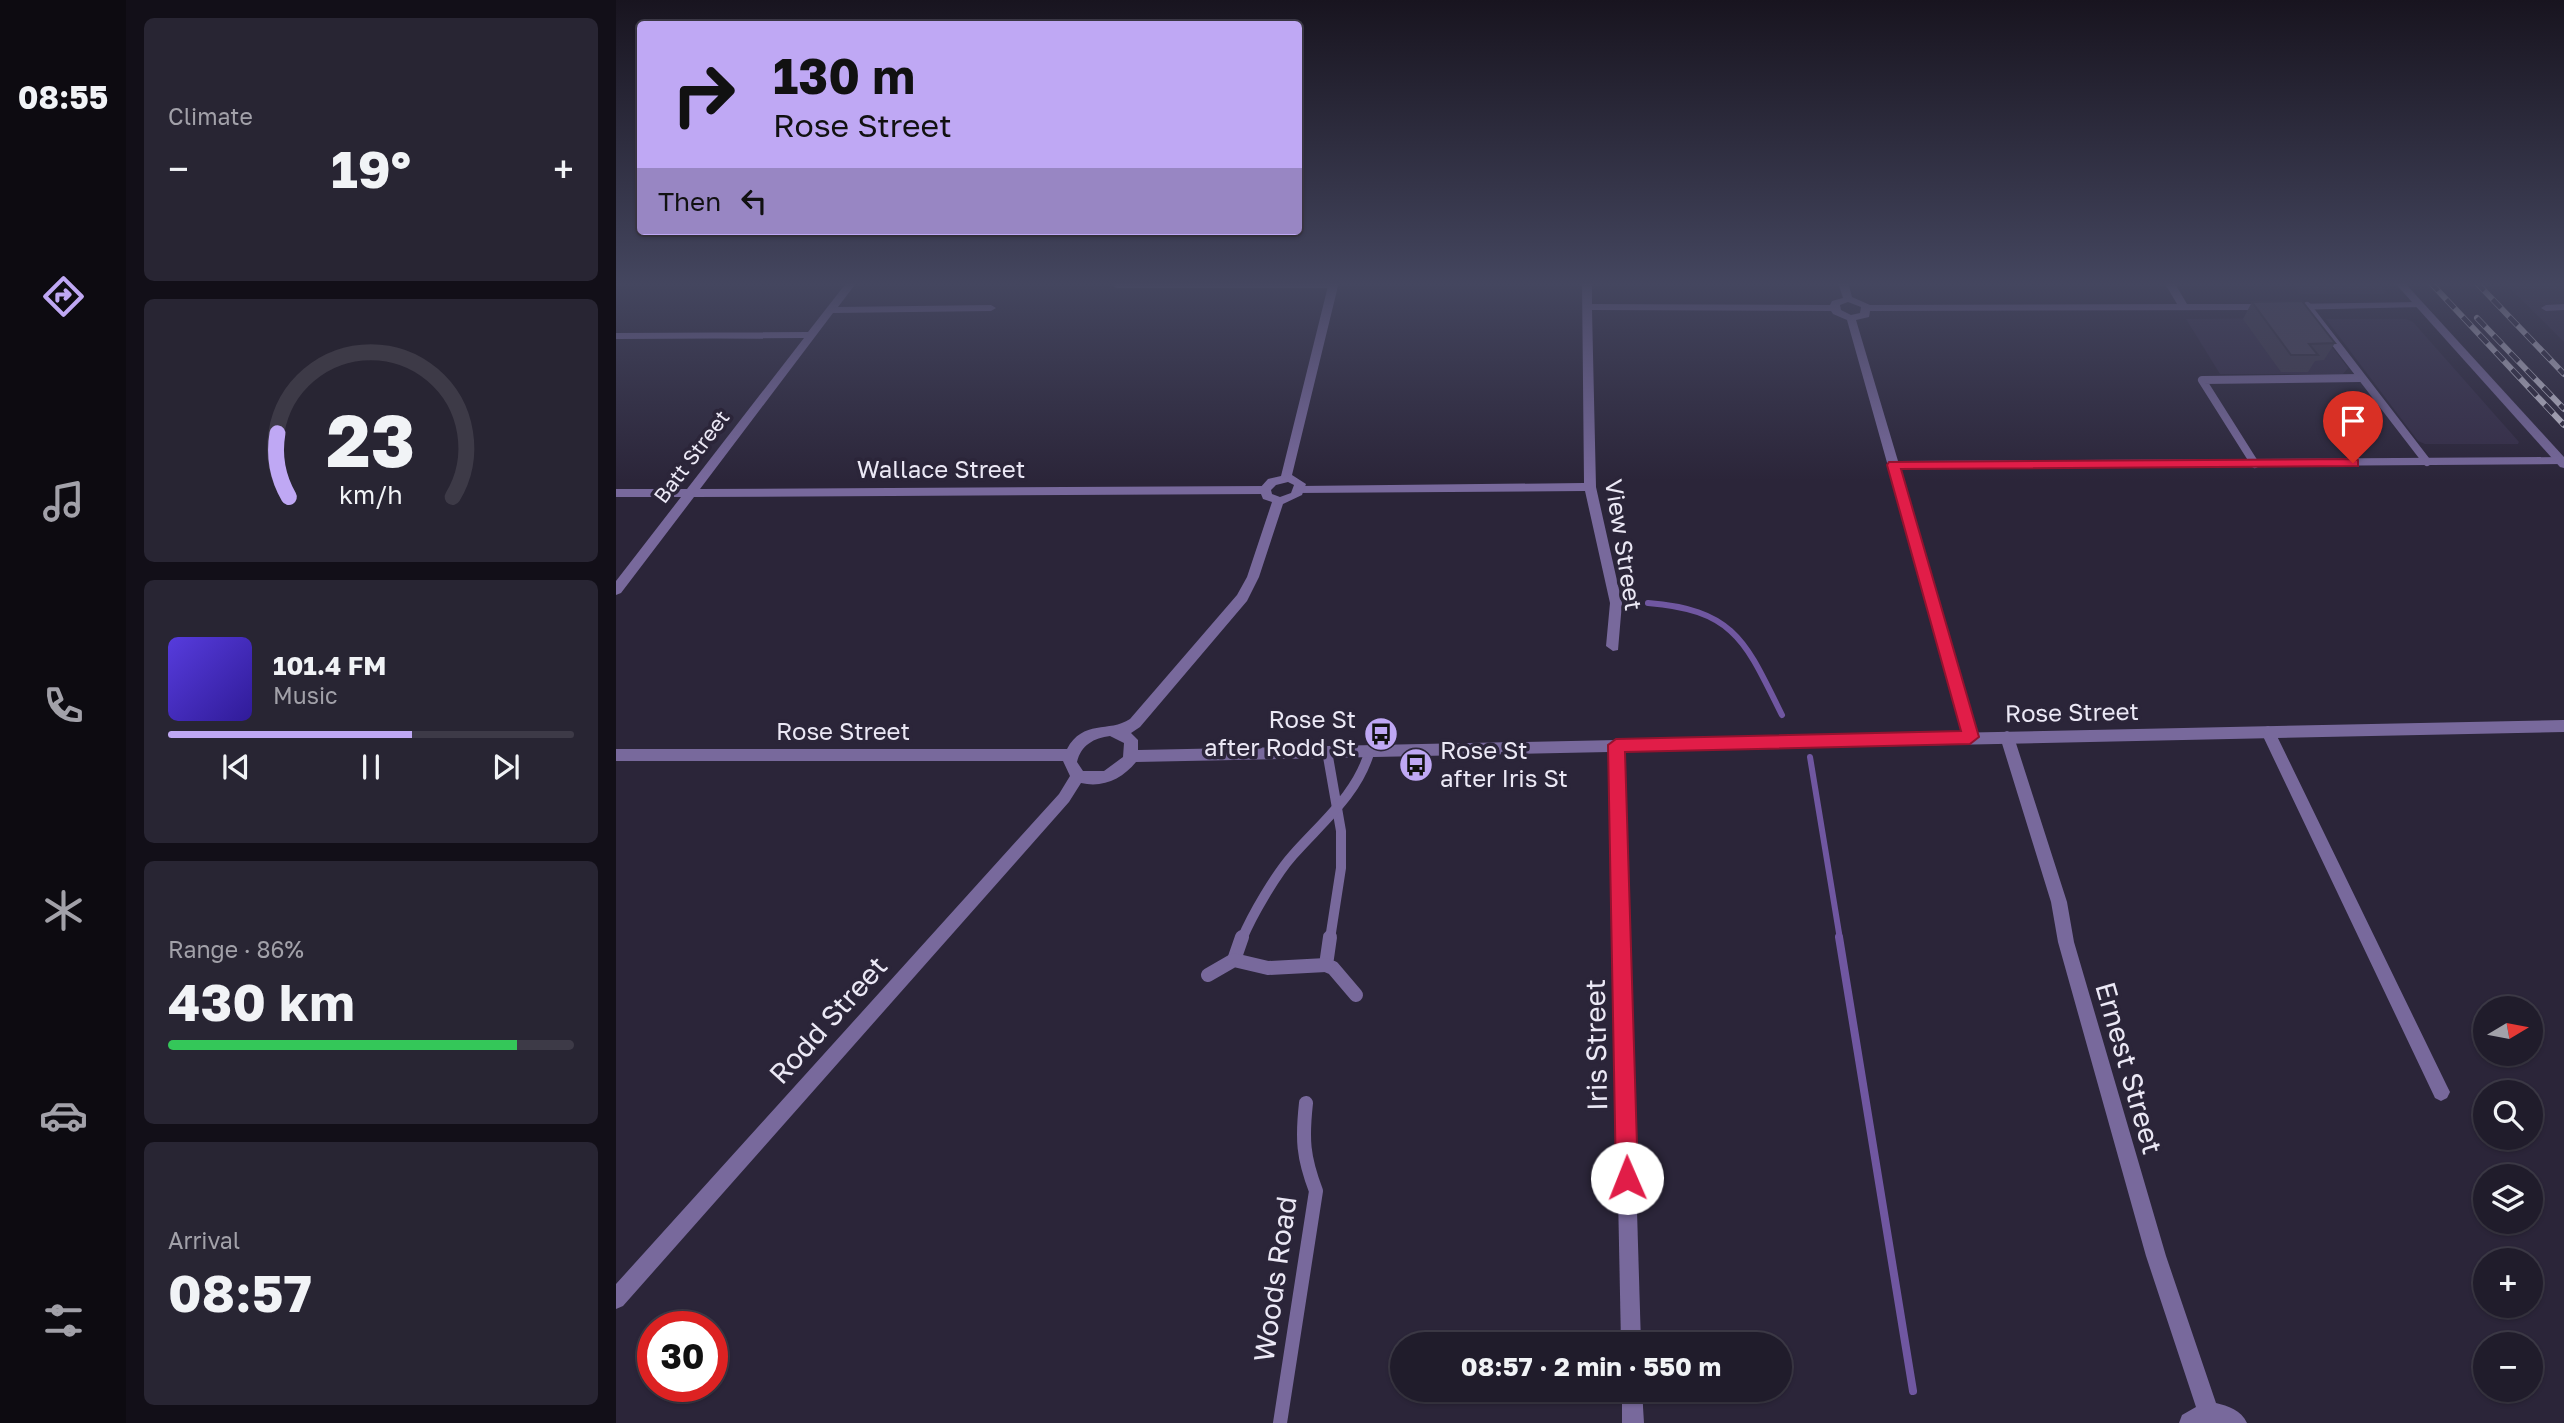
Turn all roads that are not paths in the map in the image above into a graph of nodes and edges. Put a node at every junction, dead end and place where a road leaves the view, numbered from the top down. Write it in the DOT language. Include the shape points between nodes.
graph roads {
  1 [pos="800,348"];
  2 [pos="1318,348"];
  3 [pos="1588,348"];
  4 [pos="1860,348"];
  5 [pos="2339,348"];
  6 [pos="2462,348"];
  7 [pos="2361,378"];
  8 [pos="2427,462"];
  9 [pos="2563,462"];
  10 [pos="2255,464"];
  11 [pos="1894,465"];
  12 [pos="1286,478"];
  13 [pos="1590,487"];
  14 [pos="1300,489"];
  15 [pos="1265,490"];
  16 [pos="690,492"];
  17 [pos="616,493"];
  18 [pos="1279,500"];
  19 [pos="616,590"];
  20 [pos="1613,646"];
  21 [pos="2564,726"];
  22 [pos="1121,732"];
  23 [pos="2268,732"];
  24 [pos="1970,737"];
  25 [pos="2007,737"];
  26 [pos="1616,745"];
  27 [pos="1370,750"];
  28 [pos="1327,751"];
  29 [pos="616,755"];
  30 [pos="1071,755"];
  31 [pos="1131,756"];
  32 [pos="1078,776"];
  33 [pos="1338,809"];
  34 [pos="1234,960"];
  35 [pos="1326,965"];
  36 [pos="1208,975"];
  37 [pos="1356,995"];
  38 [pos="2441,1093"];
  39 [pos="1306,1103"];
  40 [pos="616,1299"];
  41 [pos="1631,1332"];
  42 [pos="1632,1402"];
  43 [pos="2199,1418"];
  44 [pos="1280,1423"];
  45 [pos="1633,1423"];
  46 [pos="2236,1423"];
  1 -- 16 [label="street, Batt Street"];
  2 -- 12 [label="street"];
  3 -- 13 [label="street, View Street"];
  4 -- 11 [label="street"];
  5 -- 7 [label="lane"];
  6 -- 9 [label="street"];
  7 -- 8 [label="lane"];
  7 -- 10 [label="lane" via="2202,380"];
  8 -- 9 [label="street"];
  8 -- 10 [label="street"];
  10 -- 11 [label="street"];
  11 -- 24 [label="street"];
  12 -- 14 [label="street" via="1297,481"];
  12 -- 15 [label="street"];
  13 -- 14 [label="street"];
  13 -- 20 [label="street, View Street" via="1616,603"];
  14 -- 18 [label="street" via="1291,498"];
  15 -- 16 [label="street, Wallace Street"];
  15 -- 18 [label="street" via="1270,498"];
  16 -- 17 [label="street, Wallace Street"];
  16 -- 19 [label="street, Batt Street"];
  18 -- 22 [label="street" via="1242,598 1135,723"];
  21 -- 23 [label="street, Rose Street"];
  22 -- 30 [label="street" via="1092,734"];
  22 -- 31 [label="street" via="1131,740"];
  23 -- 25 [label="street, Rose Street"];
  23 -- 38 [label="street"];
  24 -- 25 [label="street, Rose Street"];
  24 -- 26 [label="street, Rose Street"];
  25 -- 43 [label="street, Ernest Street" via="2059,902 2066,942"];
  26 -- 27 [label="street, Rose Street"];
  26 -- 41 [label="street, Iris Street"];
  27 -- 28 [label="street, Rose Street"];
  27 -- 33 [label="lane"];
  28 -- 31 [label="street, Rose Street"];
  28 -- 33 [label="lane"];
  29 -- 30 [label="street, Rose Street"];
  30 -- 32 [label="street"];
  31 -- 32 [label="street" via="1124,767 1106,777"];
  32 -- 40 [label="street, Rodd Street" via="1064,798"];
  33 -- 34 [label="lane" via="1291,857 1243,935"];
  33 -- 35 [label="lane" via="1341,868"];
  34 -- 35 [label="lane" via="1252,967"];
  34 -- 36 [label="lane"];
  35 -- 37 [label="lane"];
  39 -- 44 [label="lane, Woods Road" via="1304,1159 1316,1191"];
  42 -- 45 [label="street"];
  43 -- 46 [label="street" via="2219,1413"];
}
